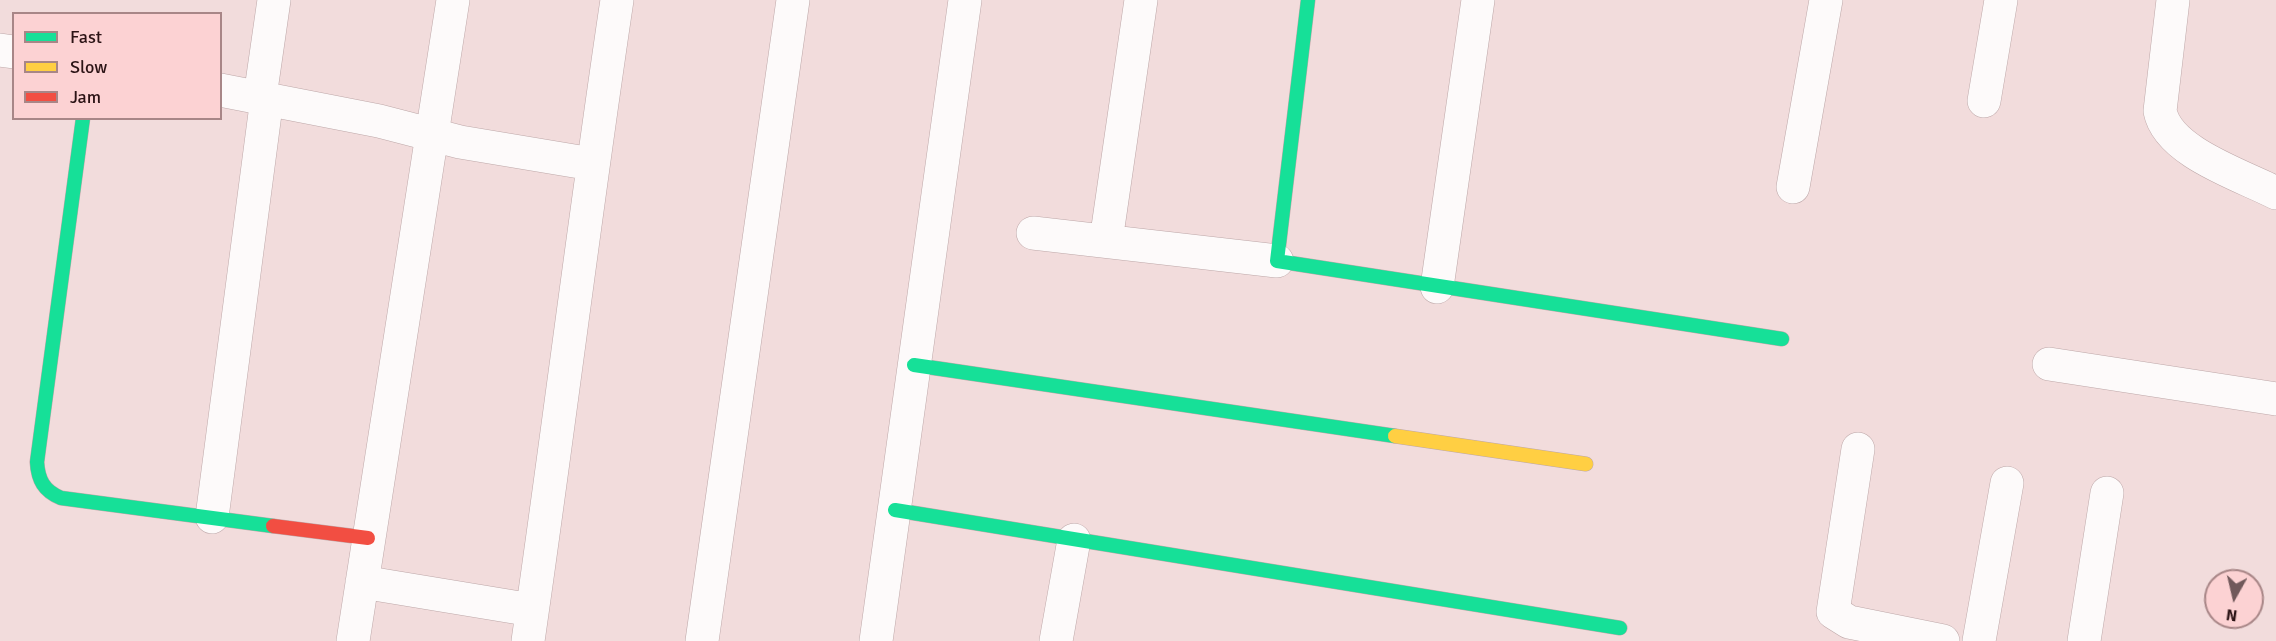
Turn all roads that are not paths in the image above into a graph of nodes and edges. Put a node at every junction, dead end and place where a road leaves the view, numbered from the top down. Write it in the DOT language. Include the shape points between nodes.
graph roads {
  1 [pos="274,0"];
  2 [pos="453,0"];
  3 [pos="617,0"];
  4 [pos="793,0"];
  5 [pos="965,0"];
  6 [pos="1141,0"];
  7 [pos="1308,0"];
  8 [pos="1478,0"];
  9 [pos="1826,0"];
  10 [pos="2001,0"];
  11 [pos="2173,0"];
  12 [pos="222,90"];
  13 [pos="263,98"];
  14 [pos="1984,101"];
  15 [pos="83,120"];
  16 [pos="433,135"];
  17 [pos="592,164"];
  18 [pos="1793,187"];
  19 [pos="2276,193"];
  20 [pos="1033,233"];
  21 [pos="1106,241"];
  22 [pos="1276,261"];
  23 [pos="1437,287"];
  24 [pos="1782,339"];
  25 [pos="2049,364"];
  26 [pos="914,365"];
  27 [pos="2276,399"];
  28 [pos="1858,449"];
  29 [pos="1586,464"];
  30 [pos="2007,483"];
  31 [pos="2107,493"];
  32 [pos="895,510"];
  33 [pos="212,517"];
  34 [pos="368,538"];
  35 [pos="1074,540"];
  36 [pos="362,582"];
  37 [pos="530,625"];
  38 [pos="1620,628"];
  39 [pos="353,641"];
  40 [pos="702,641"];
  41 [pos="876,641"];
  42 [pos="1056,641"];
  43 [pos="1943,641"];
  44 [pos="1978,641"];
  45 [pos="2084,641"];
  1 -- 13 [label="street"];
  2 -- 16 [label="street"];
  3 -- 17 [label="street"];
  4 -- 40 [label="street"];
  5 -- 26 [label="street"];
  6 -- 21 [label="street"];
  7 -- 22 [label="street"];
  8 -- 23 [label="street"];
  9 -- 18 [label="street"];
  10 -- 14 [label="street"];
  11 -- 19 [label="street" via="2160,111 2164,126 2193,152"];
  12 -- 13 [label="street"];
  13 -- 16 [label="street"];
  13 -- 33 [label="street"];
  15 -- 33 [label="street" via="37,476 41,486 61,498"];
  16 -- 17 [label="street"];
  16 -- 34 [label="street"];
  17 -- 37 [label="street"];
  20 -- 21 [label="street"];
  21 -- 22 [label="street"];
  22 -- 23 [label="street"];
  23 -- 24 [label="street"];
  25 -- 27 [label="street"];
  26 -- 29 [label="street"];
  26 -- 32 [label="street"];
  28 -- 43 [label="street" via="1833,612 1849,622"];
  30 -- 44 [label="street"];
  31 -- 45 [label="street"];
  32 -- 35 [label="street"];
  32 -- 41 [label="street"];
  33 -- 34 [label="street"];
  34 -- 36 [label="street"];
  35 -- 38 [label="street"];
  35 -- 42 [label="street"];
  36 -- 37 [label="street"];
  36 -- 39 [label="street"];
}
